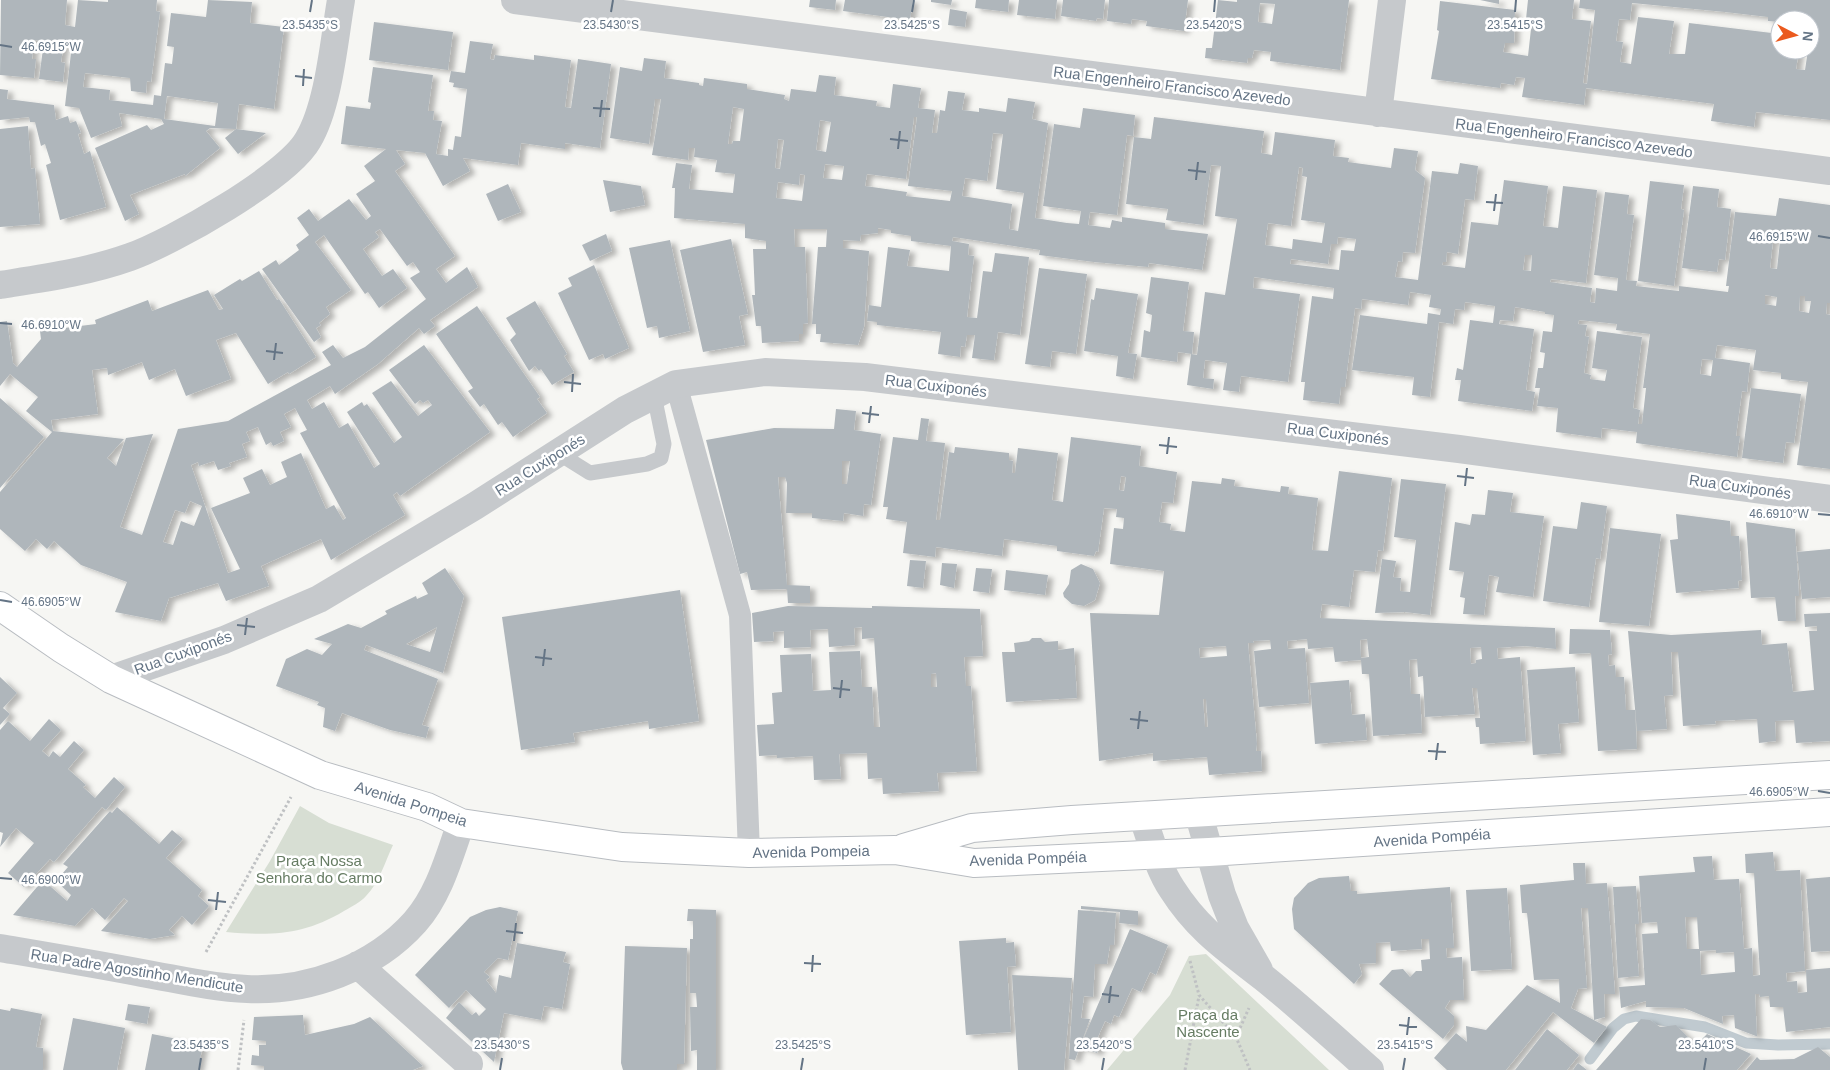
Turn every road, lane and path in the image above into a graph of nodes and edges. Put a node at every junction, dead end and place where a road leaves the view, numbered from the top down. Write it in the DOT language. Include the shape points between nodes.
graph roads {
  1 [pos="341,0"];
  2 [pos="515,0"];
  3 [pos="1392,0"];
  4 [pos="1378,113"];
  5 [pos="1830,171"];
  6 [pos="0,285"];
  7 [pos="665,390"];
  8 [pos="558,453"];
  9 [pos="1830,499"];
  10 [pos="0,606"];
  11 [pos="112,679"];
  12 [pos="307,768"];
  13 [pos="1830,774"];
  14 [pos="1198,812"];
  15 [pos="1830,812"];
  16 [pos="1142,816"];
  17 [pos="461,823"];
  18 [pos="895,850"];
  19 [pos="1209,852"];
  20 [pos="750,853"];
  21 [pos="1155,854"];
  22 [pos="1199,926"];
  23 [pos="0,948"];
  24 [pos="358,964"];
  25 [pos="1263,978"];
  26 [pos="190,981"];
  27 [pos="247,990"];
  28 [pos="1199,995"];
  29 [pos="469,1064"];
  30 [pos="238,1070"];
  31 [pos="1185,1070"];
  32 [pos="1250,1070"];
  33 [pos="1370,1070"];
  1 -- 6 [label="street" via="320,112 308,140 290,162 256,188 131,257 71,273"];
  2 -- 4 [label="street, Rua Engenheiro Francisco Azevedo"];
  3 -- 4 [label="street"];
  4 -- 5 [label="street, Rua Engenheiro Francisco Azevedo"];
  7 -- 8 [label="street, Rua Cuxiponés" via="625,410"];
  7 -- 8 [label="lane" via="661,458 647,464 590,473"];
  7 -- 9 [label="street, Rua Cuxiponés" via="765,372 865,377 1459,448"];
  7 -- 20 [label="street" via="740,615"];
  8 -- 11 [label="street, Rua Cuxiponés" via="319,599 224,640"];
  10 -- 11 [label="main road, Avenida Pompeia"];
  11 -- 12 [label="main road, Avenida Pompeia"];
  12 -- 17 [label="main road, Avenida Pompeia" via="427,807"];
  12 -- 26 [label="path"];
  13 -- 14 [label="main road, Avenida Pompéia"];
  14 -- 16 [label="main road, Avenida Pompéia"];
  14 -- 19 [label="street"];
  15 -- 19 [label="main road, Avenida Pompéia"];
  16 -- 18 [label="main road, Avenida Pompéia" via="972,828"];
  16 -- 21 [label="street"];
  17 -- 20 [label="main road, Avenida Pompeia" via="622,847"];
  17 -- 24 [label="street, Rua Padre Agostinho Mendicute" via="435,892 415,922 391,945"];
  18 -- 20 [label="main road, Avenida Pompeia"];
  18 -- 21 [label="main road, Avenida Pompéia" via="974,863"];
  19 -- 21 [label="main road, Avenida Pompéia"];
  19 -- 25 [label="street" via="1235,928"];
  21 -- 22 [label="street" via="1171,888"];
  22 -- 25 [label="street"];
  22 -- 28 [label="path" via="1189,956"];
  23 -- 26 [label="street, Rua Padre Agostinho Mendicute"];
  24 -- 27 [label="street, Rua Padre Agostinho Mendicute" via="329,979 295,987"];
  24 -- 29 [label="street"];
  25 -- 33 [label="street"];
  26 -- 27 [label="street, Rua Padre Agostinho Mendicute"];
  27 -- 30 [label="path"];
  28 -- 31 [label="path"];
  28 -- 32 [label="path" via="1236,1037"];
}
